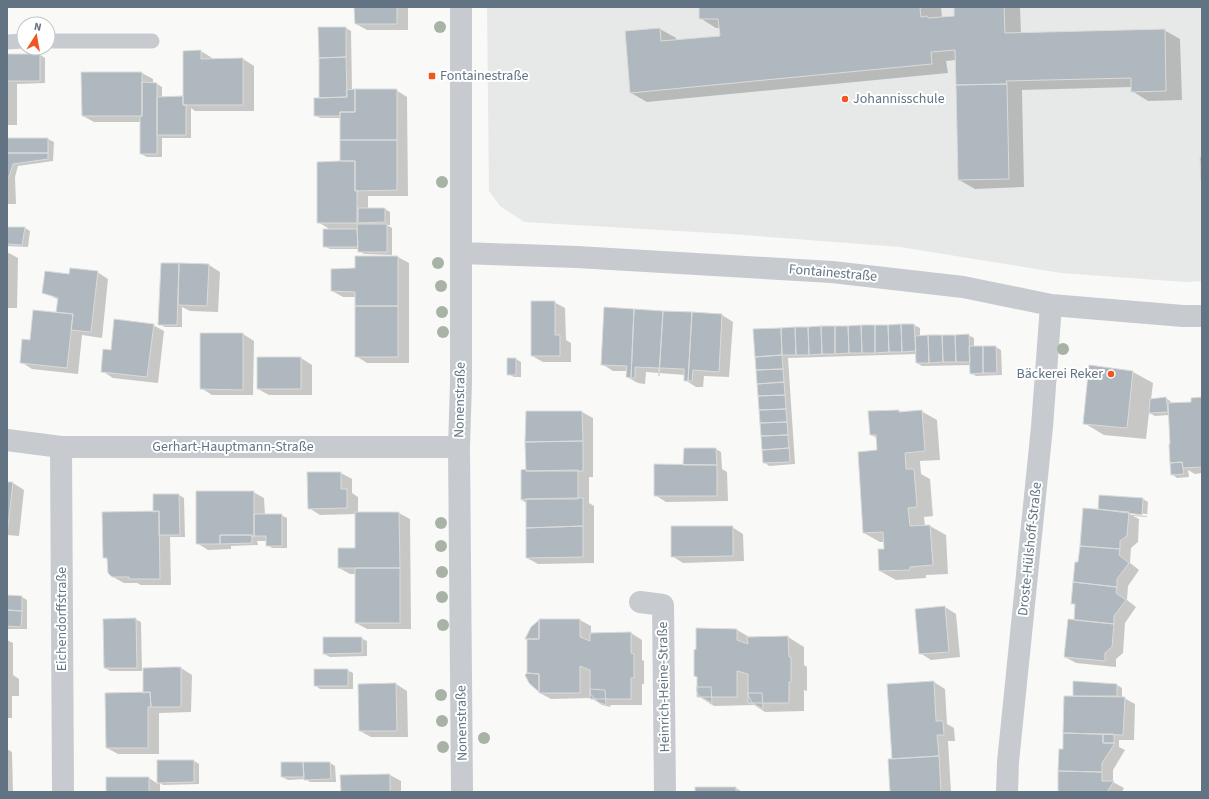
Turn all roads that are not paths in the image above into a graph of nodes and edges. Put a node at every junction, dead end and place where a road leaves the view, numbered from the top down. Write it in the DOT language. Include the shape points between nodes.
graph roads {
  1 [pos="461,7"];
  2 [pos="56,41"];
  3 [pos="152,41"];
  4 [pos="461,253"];
  5 [pos="1051,305"];
  6 [pos="1202,316"];
  7 [pos="7,440"];
  8 [pos="61,447"];
  9 [pos="459,447"];
  10 [pos="640,602"];
  11 [pos="63,792"];
  12 [pos="462,792"];
  13 [pos="665,792"];
  14 [pos="1007,792"];
  1 -- 4 [label="street, Nonenstraße"];
  2 -- 3 [label="lane"];
  4 -- 5 [label="street, Fontainestraße" via="832,272 963,287"];
  4 -- 9 [label="street, Nonenstraße"];
  5 -- 6 [label="street, Fontainestraße"];
  5 -- 14 [label="street, Droste-Hülshoff-Straße"];
  7 -- 8 [label="street, Gerhart-Hauptmann-Straße"];
  8 -- 9 [label="street, Gerhart-Hauptmann-Straße"];
  8 -- 11 [label="street, Eichendorffstraße"];
  9 -- 12 [label="street, Nonenstraße"];
  10 -- 13 [label="street, Heinrich-Heine-Straße" via="663,605"];
}
